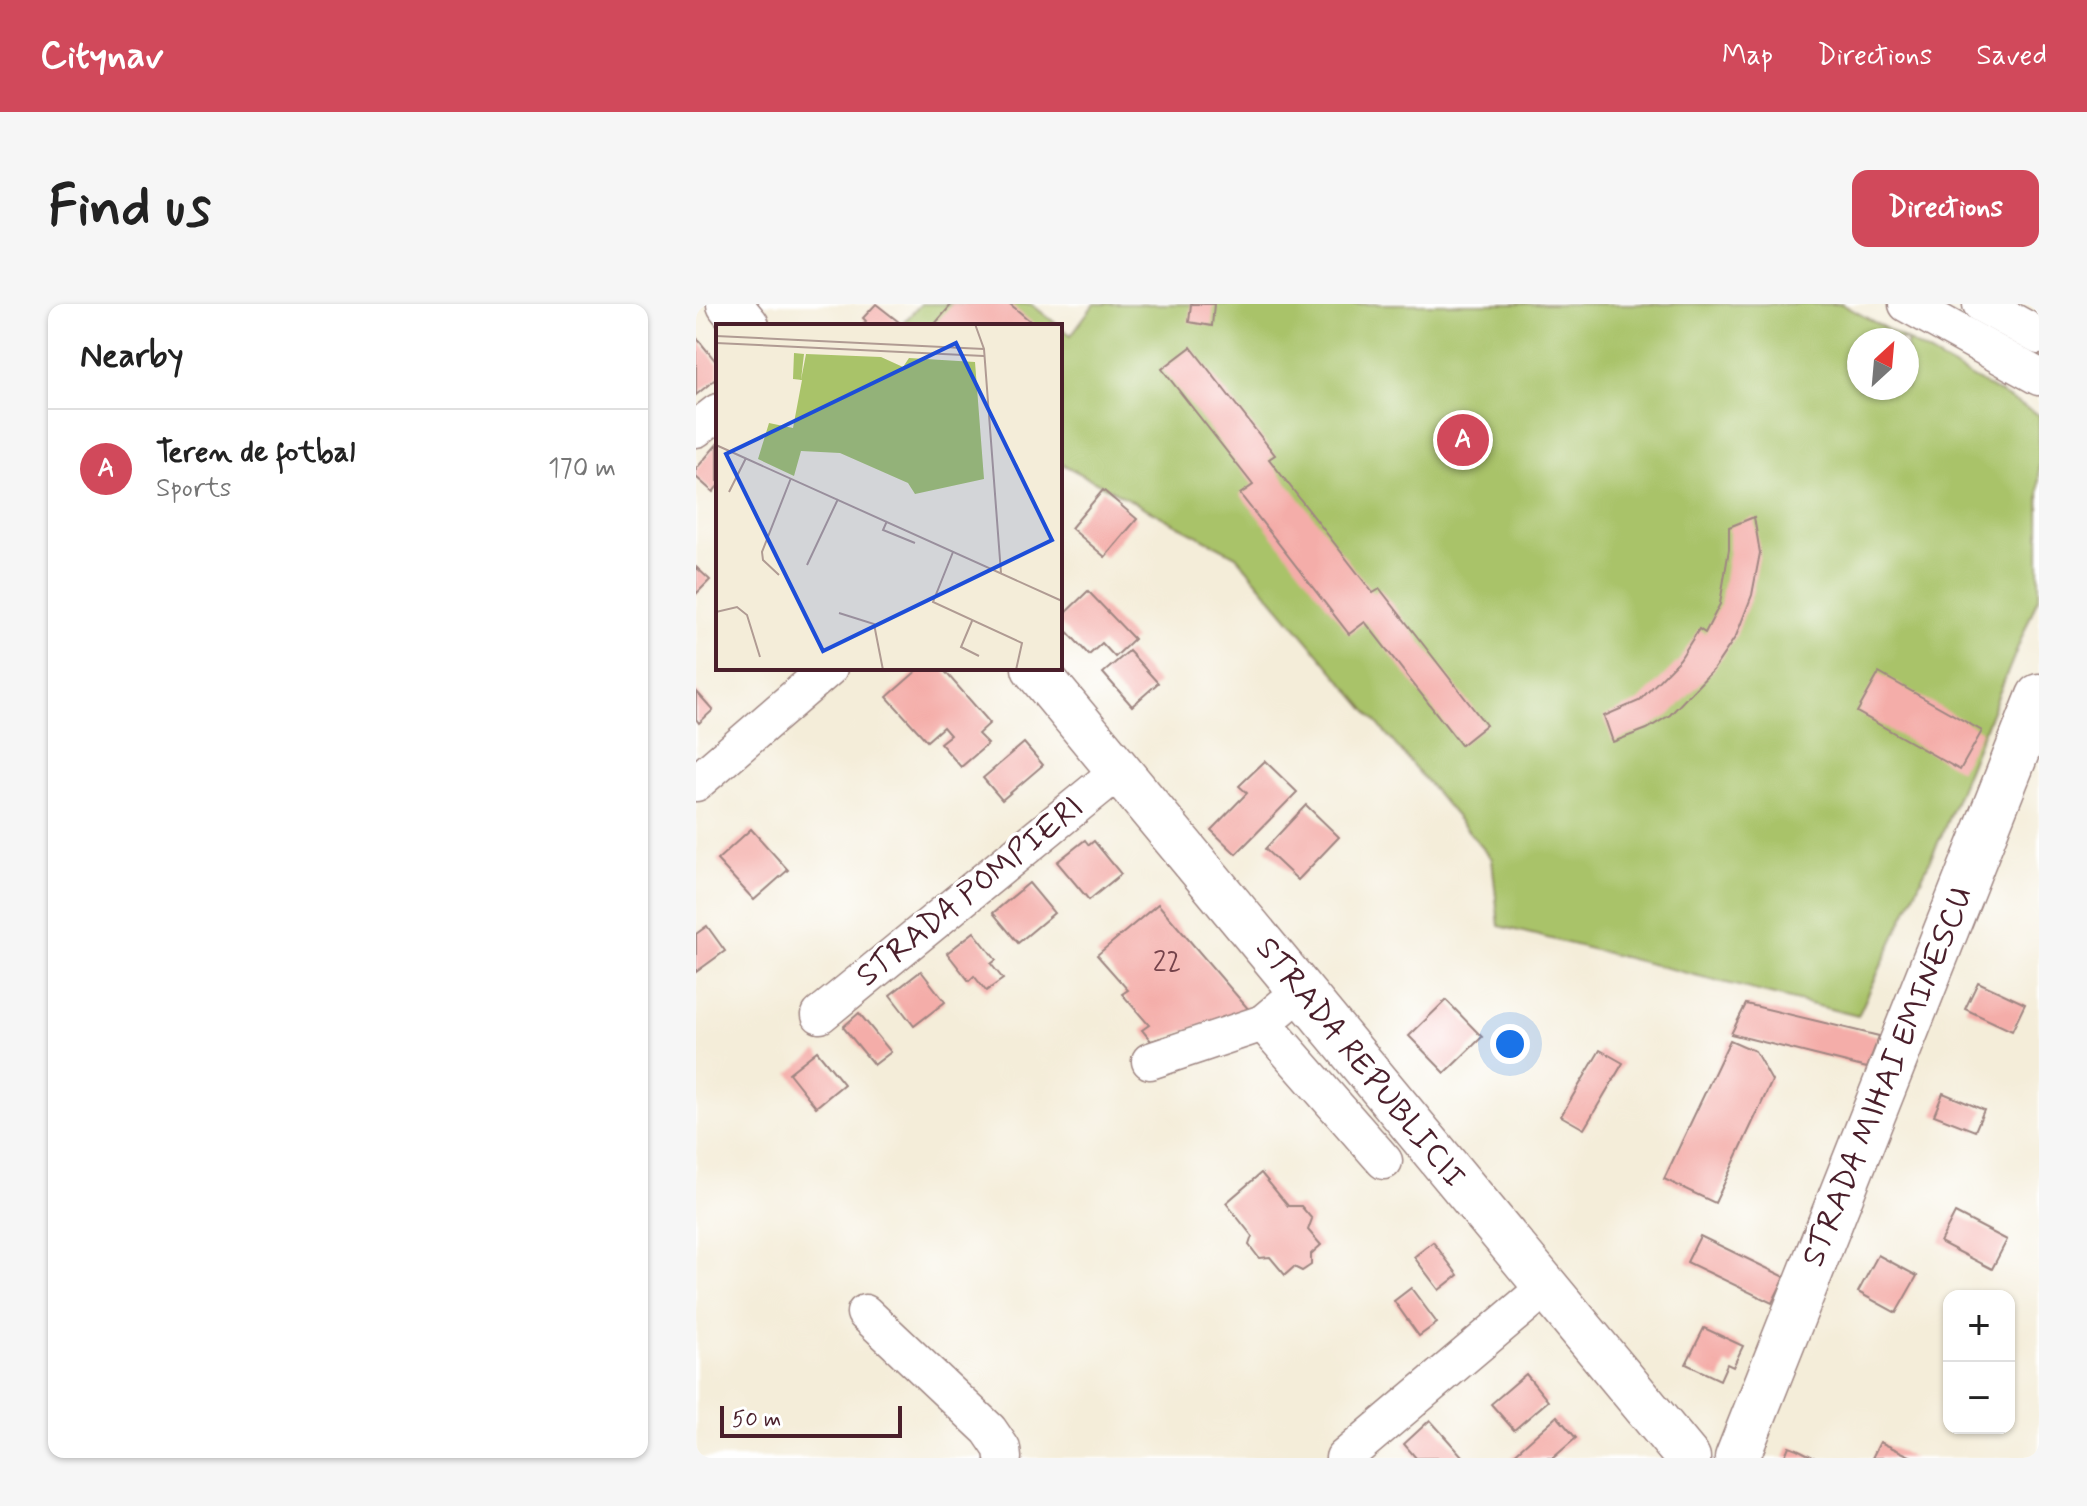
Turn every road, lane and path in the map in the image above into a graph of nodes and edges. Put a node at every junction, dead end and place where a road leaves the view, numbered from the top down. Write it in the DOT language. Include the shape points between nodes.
graph roads {
  1 [pos="729,304"];
  2 [pos="1907,304"];
  3 [pos="1981,304"];
  4 [pos="745,324"];
  5 [pos="2039,336"];
  6 [pos="2039,377"];
  7 [pos="716,414"];
  8 [pos="696,429"];
  9 [pos="827,670"];
  10 [pos="1036,670"];
  11 [pos="2039,696"];
  12 [pos="1120,770"];
  13 [pos="696,783"];
  14 [pos="1301,991"];
  15 [pos="820,1015"];
  16 [pos="1263,1023"];
  17 [pos="1150,1061"];
  18 [pos="1384,1161"];
  19 [pos="1545,1288"];
  20 [pos="865,1313"];
  21 [pos="1347,1455"];
  22 [pos="1003,1458"];
  23 [pos="1688,1458"];
  24 [pos="1737,1458"];
  1 -- 4 [label="main road"];
  2 -- 6 [label="street"];
  3 -- 5 [label="street"];
  7 -- 8 [label="street"];
  9 -- 13 [label="street"];
  10 -- 12 [label="main road, STRADA REPUBLICII"];
  11 -- 24 [label="main road, STRADA MIHAI EMINESCU"];
  12 -- 14 [label="main road, STRADA REPUBLICII"];
  12 -- 15 [label="street, STRADA POMPIERI"];
  14 -- 16 [label="street"];
  14 -- 19 [label="main road, STRADA REPUBLICII"];
  16 -- 17 [label="street"];
  16 -- 18 [label="street"];
  19 -- 21 [label="street"];
  19 -- 23 [label="main road, STRADA REPUBLICII"];
  20 -- 22 [label="street" via="989,1430"];
}
